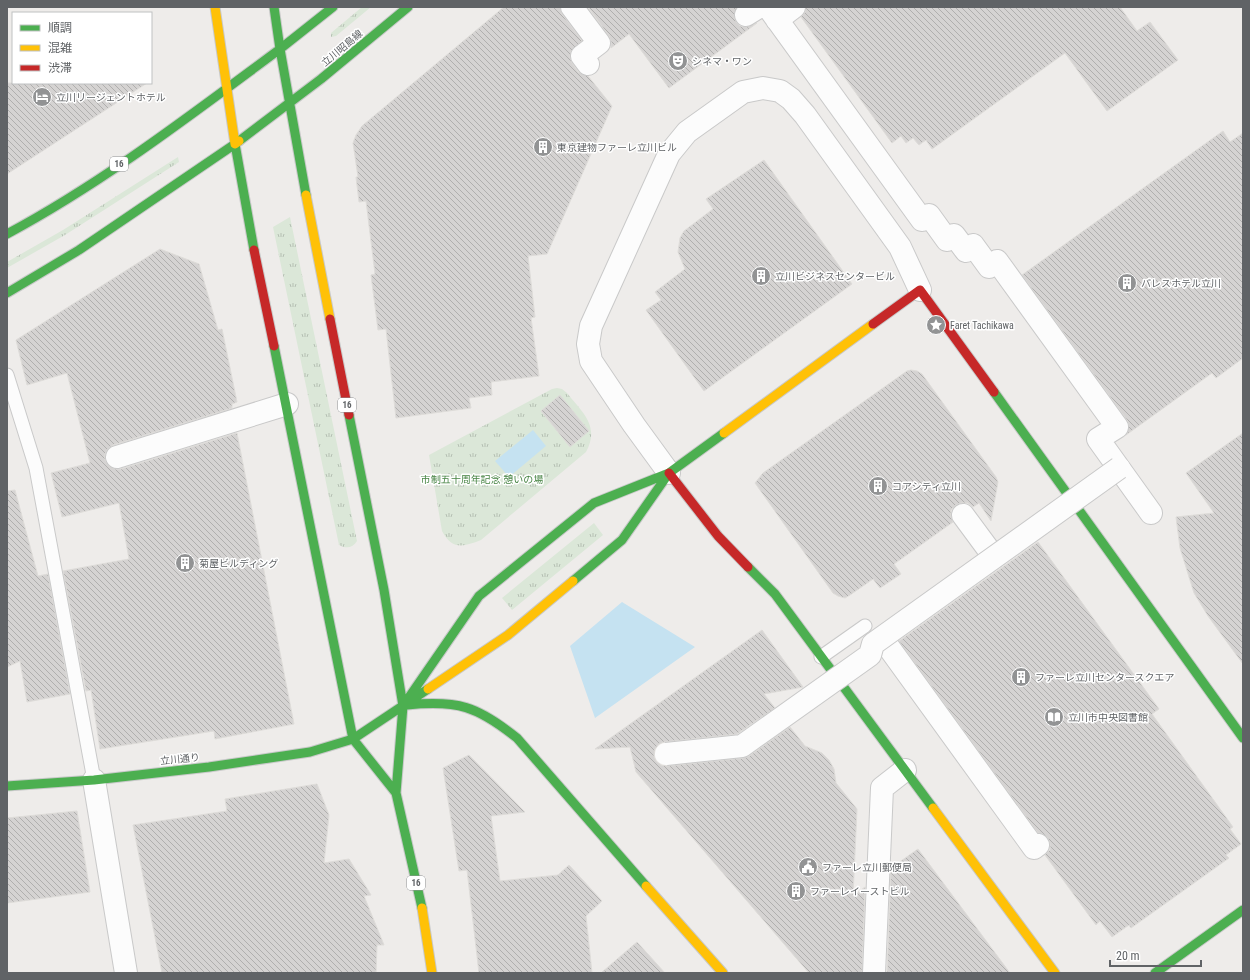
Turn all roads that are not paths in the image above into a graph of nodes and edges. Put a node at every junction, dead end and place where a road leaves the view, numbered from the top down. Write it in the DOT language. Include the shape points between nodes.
graph roads {
  1 [pos="215,7"];
  2 [pos="274,7"];
  3 [pos="333,7"];
  4 [pos="408,7"];
  5 [pos="572,7"];
  6 [pos="780,12"];
  7 [pos="280,50"];
  8 [pos="588,64"];
  9 [pos="227,90"];
  10 [pos="289,104"];
  11 [pos="235,144"];
  12 [pos="7,234"];
  13 [pos="920,290"];
  14 [pos="7,293"];
  15 [pos="7,376"];
  16 [pos="287,404"];
  17 [pos="117,456"];
  18 [pos="1118,468"];
  19 [pos="669,472"];
  20 [pos="1151,508"];
  21 [pos="963,515"];
  22 [pos="994,557"];
  23 [pos="882,640"];
  24 [pos="821,657"];
  25 [pos="403,706"];
  26 [pos="1243,738"];
  27 [pos="353,739"];
  28 [pos="666,754"];
  29 [pos="905,770"];
  30 [pos="94,780"];
  31 [pos="7,786"];
  32 [pos="396,793"];
  33 [pos="1038,845"];
  34 [pos="1243,910"];
  35 [pos="126,973"];
  36 [pos="432,973"];
  37 [pos="723,973"];
  38 [pos="874,973"];
  39 [pos="1055,973"];
  40 [pos="1155,973"];
  1 -- 9 [label="street"];
  2 -- 7 [label="street"];
  3 -- 7 [label="street"];
  4 -- 10 [label="street, 立川昭島線"];
  5 -- 8 [label="street" via="599,43 582,56"];
  6 -- 18 [label="street" via="922,220 929,215 948,225 947,240 954,235 966,251 973,245 989,267 997,262 1010,272 1117,427 1098,440"];
  7 -- 9 [label="street, 16"];
  7 -- 10 [label="street, 16"];
  9 -- 11 [label="street"];
  9 -- 12 [label="street, 16" via="46,213"];
  10 -- 11 [label="street, 立川昭島線"];
  10 -- 25 [label="street, 16" via="384,590"];
  11 -- 14 [label="street, 立川昭島線" via="79,250"];
  11 -- 16 [label="street, 16"];
  13 -- 19 [label="street"];
  13 -- 19 [label="street" via="900,247 791,99 780,91 763,88 743,92 688,132 669,154 590,326 590,361"];
  13 -- 26 [label="street"];
  15 -- 30 [label="lane" via="36,468"];
  16 -- 17 [label="street"];
  16 -- 27 [label="street, 16"];
  18 -- 20 [label="street"];
  18 -- 22 [label="street, bridge" via="1022,543"];
  19 -- 24 [label="street" via="718,536 775,594"];
  19 -- 25 [label="street, 立川通り" via="622,540 508,635"];
  19 -- 25 [label="street" via="594,503 478,596"];
  21 -- 22 [label="street"];
  22 -- 23 [label="street, bridge"];
  23 -- 24 [label="lane"];
  23 -- 28 [label="street, bridge" via="742,746"];
  23 -- 33 [label="street" via="1034,848"];
  24 -- 29 [label="street"];
  25 -- 27 [label="street, 立川通り"];
  25 -- 32 [label="street, 16"];
  25 -- 37 [label="street" via="437,701 467,705 501,724 517,738"];
  27 -- 30 [label="street, 立川通り" via="310,752"];
  27 -- 32 [label="street, 16"];
  29 -- 38 [label="street" via="882,788"];
  29 -- 39 [label="street"];
  30 -- 31 [label="street, 立川通り"];
  30 -- 35 [label="street"];
  32 -- 36 [label="street, 16" via="422,909"];
  34 -- 40 [label="street"];
}
